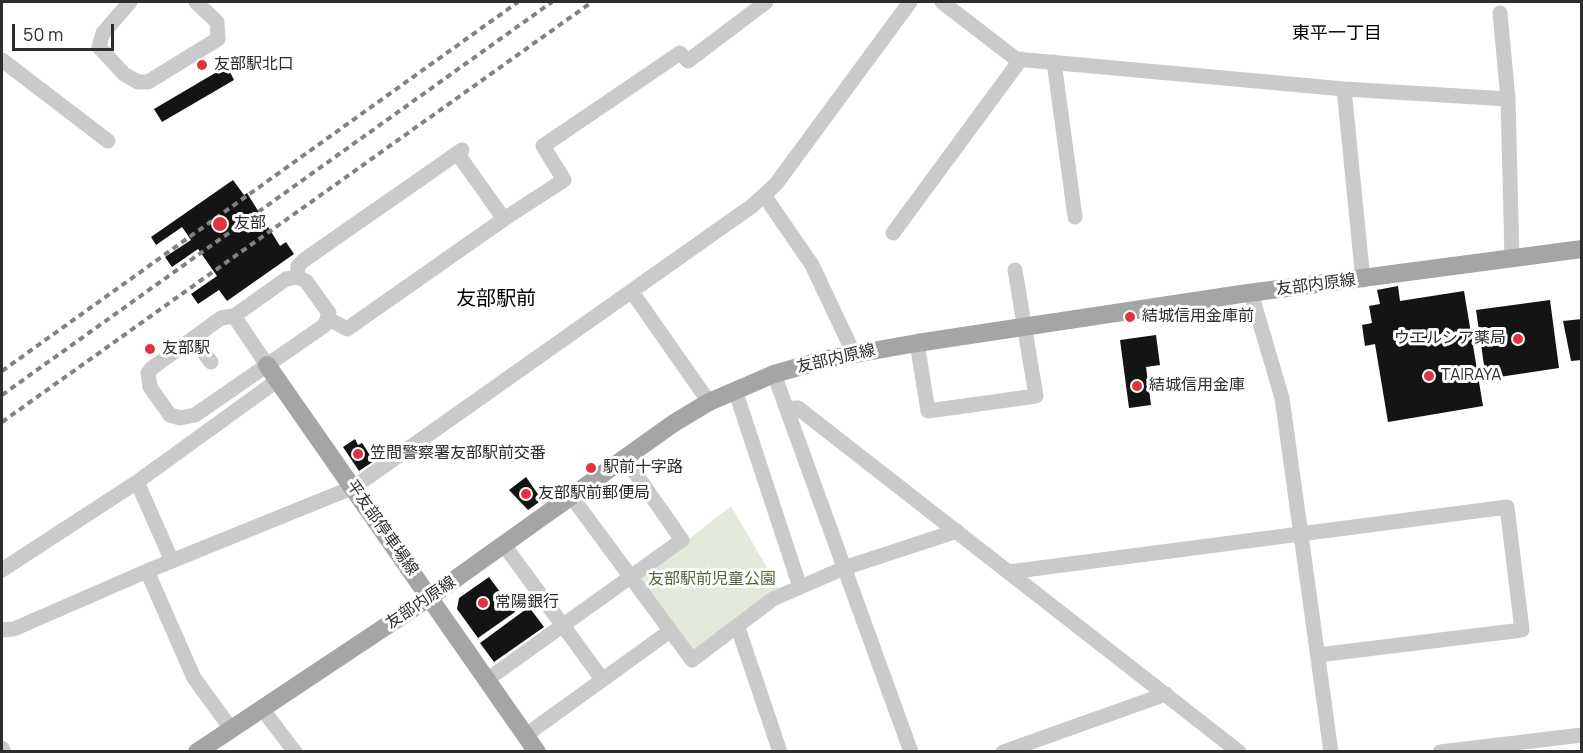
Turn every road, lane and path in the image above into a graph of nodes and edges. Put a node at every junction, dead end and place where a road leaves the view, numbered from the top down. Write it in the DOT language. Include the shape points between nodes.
graph roads {
  1 [pos="130,2"];
  2 [pos="196,2"];
  3 [pos="766,2"];
  4 [pos="910,2"];
  5 [pos="942,2"];
  6 [pos="1500,13"];
  7 [pos="1021,59"];
  8 [pos="2,60"];
  9 [pos="1054,62"];
  10 [pos="1344,89"];
  11 [pos="1508,99"];
  12 [pos="108,141"];
  13 [pos="764,195"];
  14 [pos="1075,217"];
  15 [pos="504,219"];
  16 [pos="893,233"];
  17 [pos="1581,249"];
  18 [pos="1512,259"];
  19 [pos="1016,270"];
  20 [pos="297,277"];
  21 [pos="1363,280"];
  22 [pos="632,292"];
  23 [pos="1251,293"];
  24 [pos="234,316"];
  25 [pos="329,319"];
  26 [pos="1027,327"];
  27 [pos="193,338"];
  28 [pos="917,343"];
  29 [pos="854,354"];
  30 [pos="211,362"];
  31 [pos="272,372"];
  32 [pos="774,374"];
  33 [pos="735,390"];
  34 [pos="709,402"];
  35 [pos="787,409"];
  36 [pos="624,457"];
  37 [pos="137,482"];
  38 [pos="354,487"];
  39 [pos="572,496"];
  40 [pos="957,531"];
  41 [pos="1301,532"];
  42 [pos="504,545"];
  43 [pos="172,561"];
  44 [pos="844,568"];
  45 [pos="2,570"];
  46 [pos="147,571"];
  47 [pos="1009,572"];
  48 [pos="630,577"];
  49 [pos="800,587"];
  50 [pos="430,597"];
  51 [pos="564,623"];
  52 [pos="738,628"];
  53 [pos="2,630"];
  54 [pos="670,631"];
  55 [pos="1318,655"];
  56 [pos="488,679"];
  57 [pos="602,680"];
  58 [pos="1166,694"];
  59 [pos="263,710"];
  60 [pos="232,730"];
  61 [pos="1581,735"];
  62 [pos="530,747"];
  63 [pos="197,752"];
  64 [pos="296,752"];
  65 [pos="780,752"];
  66 [pos="911,752"];
  67 [pos="1003,752"];
  68 [pos="1239,752"];
  69 [pos="1331,752"];
  70 [pos="1440,752"];
  1 -- 2 [label="street" via="103,33 99,47 124,74 138,82 148,82 218,39 217,22"];
  3 -- 15 [label="street" via="688,61 680,53 543,146 564,180"];
  4 -- 13 [label="street"];
  5 -- 7 [label="street"];
  6 -- 11 [label="street"];
  7 -- 9 [label="street"];
  7 -- 16 [label="street"];
  8 -- 12 [label="street"];
  9 -- 10 [label="street"];
  9 -- 14 [label="street"];
  10 -- 11 [label="street"];
  10 -- 21 [label="street"];
  11 -- 18 [label="street"];
  13 -- 22 [label="street"];
  13 -- 29 [label="street" via="812,265"];
  15 -- 20 [label="street" via="460,151 304,260 298,266"];
  15 -- 25 [label="street" via="347,329"];
  17 -- 18 [label="main road, 友部内原線"];
  18 -- 21 [label="main road, 友部内原線"];
  19 -- 26 [label="street"];
  20 -- 24 [label="street" via="286,279"];
  20 -- 25 [label="street" via="306,281 329,313"];
  21 -- 23 [label="main road, 友部内原線"];
  22 -- 34 [label="street"];
  22 -- 38 [label="street"];
  23 -- 26 [label="main road, 友部内原線"];
  23 -- 41 [label="street" via="1282,398"];
  24 -- 27 [label="street" via="221,318"];
  24 -- 31 [label="street"];
  25 -- 31 [label="street"];
  26 -- 28 [label="main road, 友部内原線"];
  26 -- 28 [label="street" via="1036,396 928,411"];
  27 -- 30 [label="street"];
  27 -- 31 [label="street" via="148,373 150,387 170,415 195,416"];
  28 -- 29 [label="main road, 友部内原線"];
  29 -- 32 [label="main road, 友部内原線"];
  31 -- 37 [label="street"];
  31 -- 38 [label="main road, 平友部停車場線"];
  32 -- 33 [label="main road, 友部内原線"];
  32 -- 35 [label="street"];
  33 -- 34 [label="main road, 友部内原線"];
  33 -- 49 [label="street"];
  34 -- 36 [label="main road, 友部内原線"];
  35 -- 40 [label="street" via="798,408"];
  35 -- 44 [label="street"];
  36 -- 39 [label="main road, 友部内原線"];
  36 -- 48 [label="street" via="682,540"];
  37 -- 43 [label="street"];
  37 -- 45 [label="street"];
  38 -- 43 [label="street"];
  38 -- 50 [label="main road, 平友部停車場線"];
  39 -- 42 [label="main road, 友部内原線"];
  39 -- 48 [label="street"];
  40 -- 44 [label="street"];
  40 -- 47 [label="street"];
  41 -- 47 [label="street"];
  41 -- 55 [label="street"];
  41 -- 55 [label="street" via="1507,507 1522,630"];
  42 -- 50 [label="main road, 友部内原線"];
  42 -- 51 [label="street"];
  43 -- 46 [label="street"];
  44 -- 49 [label="street"];
  44 -- 66 [label="street"];
  46 -- 53 [label="street" via="14,629"];
  46 -- 60 [label="street" via="194,678"];
  47 -- 58 [label="street"];
  48 -- 51 [label="street"];
  48 -- 54 [label="street"];
  49 -- 52 [label="street" via="773,599"];
  50 -- 56 [label="main road, 平友部停車場線"];
  50 -- 59 [label="main road, 友部内原線"];
  51 -- 56 [label="street"];
  51 -- 57 [label="street"];
  52 -- 54 [label="street" via="693,660"];
  52 -- 65 [label="street"];
  54 -- 57 [label="street"];
  55 -- 69 [label="street"];
  56 -- 62 [label="main road, 平友部停車場線"];
  57 -- 62 [label="street"];
  58 -- 67 [label="street"];
  58 -- 68 [label="street"];
  59 -- 60 [label="main road, 友部内原線"];
  59 -- 64 [label="street"];
  60 -- 63 [label="main road, 友部内原線"];
  61 -- 70 [label="street"];
}
